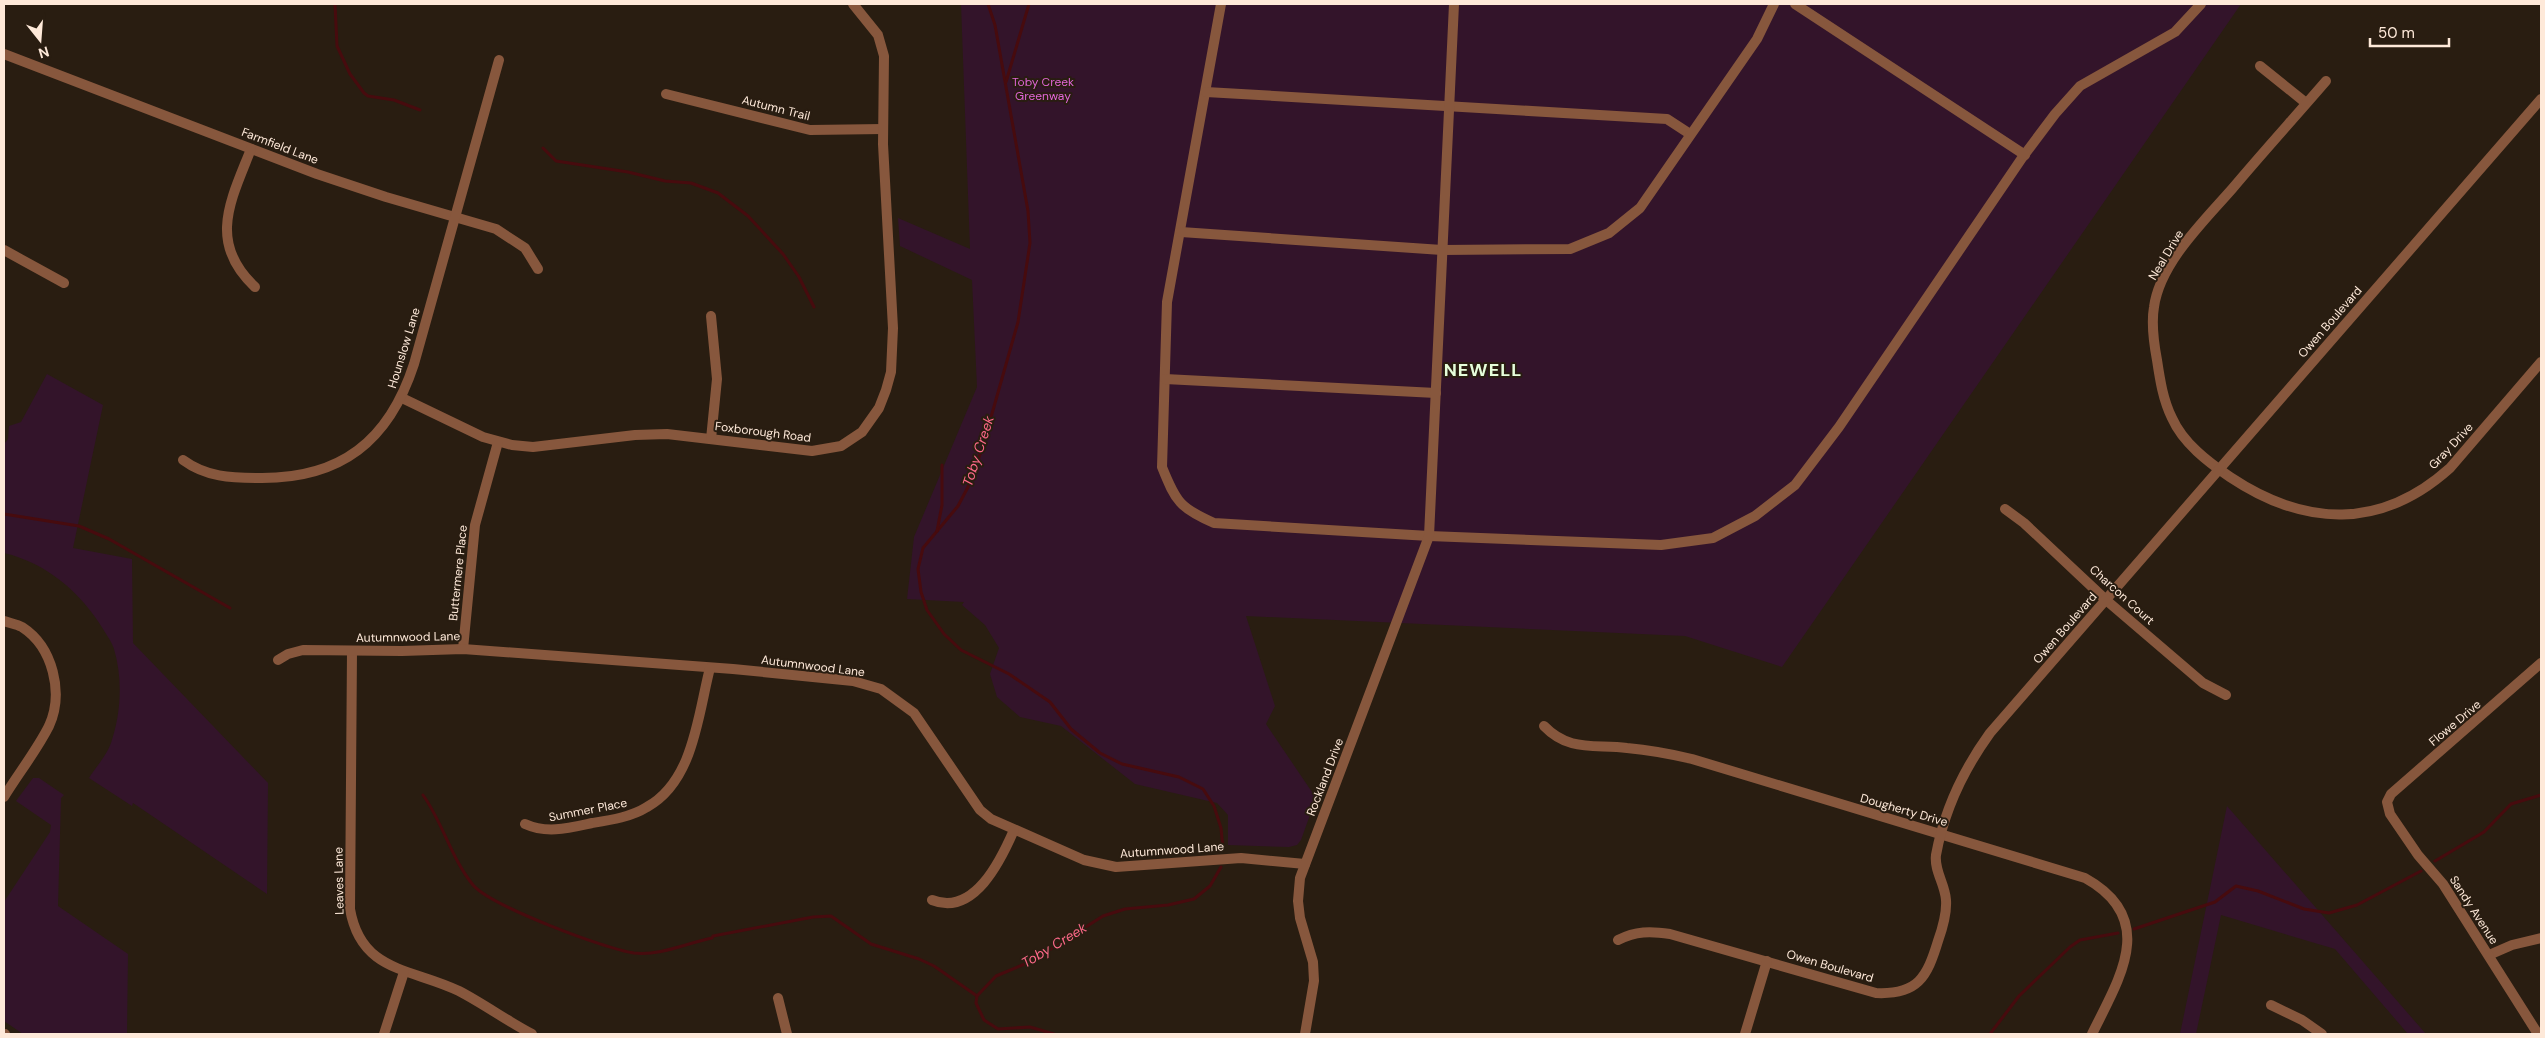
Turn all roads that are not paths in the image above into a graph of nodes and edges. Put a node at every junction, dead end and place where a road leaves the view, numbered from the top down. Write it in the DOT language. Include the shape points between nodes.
graph roads {
  1 [pos="853,4"];
  2 [pos="1221,4"];
  3 [pos="1454,4"];
  4 [pos="1774,4"];
  5 [pos="1795,4"];
  6 [pos="2201,4"];
  7 [pos="4,54"];
  8 [pos="499,60"];
  9 [pos="2260,66"];
  10 [pos="2326,81"];
  11 [pos="1206,92"];
  12 [pos="666,94"];
  13 [pos="2541,99"];
  14 [pos="2306,103"];
  15 [pos="1449,105"];
  16 [pos="883,129"];
  17 [pos="1690,134"];
  18 [pos="251,149"];
  19 [pos="2024,155"];
  20 [pos="456,217"];
  21 [pos="1181,232"];
  22 [pos="4,250"];
  23 [pos="1442,250"];
  24 [pos="538,268"];
  25 [pos="64,283"];
  26 [pos="255,287"];
  27 [pos="712,316"];
  28 [pos="2541,362"];
  29 [pos="1165,379"];
  30 [pos="1436,393"];
  31 [pos="402,398"];
  32 [pos="711,438"];
  33 [pos="498,442"];
  34 [pos="183,460"];
  35 [pos="2218,469"];
  36 [pos="2005,509"];
  37 [pos="1429,536"];
  38 [pos="2106,600"];
  39 [pos="4,621"];
  40 [pos="463,649"];
  41 [pos="352,651"];
  42 [pos="278,660"];
  43 [pos="2541,663"];
  44 [pos="710,668"];
  45 [pos="2226,695"];
  46 [pos="1544,726"];
  47 [pos="4,797"];
  48 [pos="2387,802"];
  49 [pos="525,824"];
  50 [pos="1014,830"];
  51 [pos="1942,834"];
  52 [pos="1305,864"];
  53 [pos="932,900"];
  54 [pos="2541,938"];
  55 [pos="1618,940"];
  56 [pos="2489,955"];
  57 [pos="1767,961"];
  58 [pos="404,972"];
  59 [pos="778,998"];
  60 [pos="2271,1005"];
  61 [pos="384,1034"];
  62 [pos="532,1034"];
  63 [pos="788,1034"];
  64 [pos="1305,1034"];
  65 [pos="1744,1034"];
  66 [pos="2092,1034"];
  67 [pos="2322,1034"];
  68 [pos="2538,1034"];
  1 -- 16 [label="street, Foxborough Road" via="870,22 883,48"];
  2 -- 11 [label="street"];
  3 -- 15 [label="street, Rockland Drive"];
  4 -- 17 [label="street" via="1757,39"];
  5 -- 19 [label="street"];
  6 -- 19 [label="street" via="2175,32 2080,86"];
  7 -- 18 [label="street, Farmfield Lane"];
  8 -- 20 [label="street, Hounslow Lane"];
  9 -- 14 [label="street"];
  10 -- 14 [label="street, Neal Drive"];
  11 -- 15 [label="street"];
  11 -- 21 [label="street"];
  12 -- 16 [label="street, Autumn Trail" via="810,130"];
  13 -- 35 [label="street, Owen Boulevard"];
  14 -- 35 [label="street, Neal Drive" via="2186,242 2162,282 2154,308 2154,344 2164,398 2172,419 2184,438"];
  15 -- 17 [label="street" via="1667,119"];
  15 -- 23 [label="street, Rockland Drive"];
  16 -- 32 [label="street, Foxborough Road" via="893,342 891,372 879,408 854,439 826,450"];
  17 -- 23 [label="street" via="1640,208 1609,233 1570,249"];
  18 -- 20 [label="street, Farmfield Lane" via="356,188"];
  18 -- 26 [label="street" via="230,202 226,235 234,260"];
  19 -- 37 [label="street" via="1839,426 1795,485 1755,516 1713,538 1661,545"];
  20 -- 24 [label="street, Farmfield Lane" via="504,233 525,248"];
  20 -- 31 [label="street, Hounslow Lane"];
  21 -- 23 [label="street"];
  21 -- 29 [label="street" via="1167,302"];
  22 -- 25 [label="street"];
  23 -- 30 [label="street, Rockland Drive"];
  27 -- 32 [label="street" via="717,379"];
  28 -- 35 [label="street, Gray Drive" via="2435,482 2418,493 2375,510 2332,516 2300,511 2269,500"];
  29 -- 30 [label="street"];
  29 -- 37 [label="street" via="1162,467 1171,490 1187,511 1214,523"];
  30 -- 37 [label="street, Rockland Drive"];
  31 -- 33 [label="street, Foxborough Road"];
  31 -- 34 [label="street, Hounslow Lane" via="391,416 364,446 350,457 317,472 284,478 214,476"];
  32 -- 33 [label="street, Foxborough Road" via="667,434 610,437 543,446"];
  33 -- 40 [label="street, Buttermere Place" via="474,526"];
  35 -- 38 [label="street, Owen Boulevard"];
  36 -- 38 [label="street, Charcon Court"];
  37 -- 52 [label="street, Rockland Drive"];
  38 -- 45 [label="street, Charcon Court" via="2203,683"];
  38 -- 51 [label="street, Owen Boulevard" via="1975,754 1959,784"];
  39 -- 47 [label="street" via="22,627 43,649 54,672 56,698 49,725"];
  40 -- 41 [label="street, Autumnwood Lane"];
  40 -- 44 [label="street, Autumnwood Lane"];
  41 -- 42 [label="street, Autumnwood Lane" via="298,651"];
  41 -- 58 [label="street, Leaves Lane" via="350,908 354,928 366,948 375,957"];
  43 -- 48 [label="street, Flowe Drive" via="2391,794"];
  44 -- 49 [label="street, Summer Place" via="682,770 654,803 632,814 552,830"];
  44 -- 50 [label="street, Autumnwood Lane" via="853,681 881,689 914,713 980,810"];
  46 -- 51 [label="street, Dougherty Drive" via="1554,736 1572,744 1633,748 1692,759"];
  48 -- 56 [label="street, Sandy Avenue" via="2401,833 2443,884"];
  50 -- 52 [label="street, Autumnwood Lane" via="1084,860 1116,867 1240,858"];
  50 -- 53 [label="street" via="1002,858 982,885 955,903 942,904"];
  51 -- 57 [label="street, Owen Boulevard" via="1936,859 1945,892 1944,922 1930,968 1916,984 1901,992 1876,993"];
  51 -- 66 [label="street, Dougherty Drive" via="2085,878 2097,885 2115,904 2126,933 2127,953 2120,978"];
  52 -- 64 [label="street, Rockland Drive" via="1298,901 1312,953 1314,980"];
  54 -- 56 [label="street"];
  55 -- 57 [label="street, Owen Boulevard" via="1629,934 1648,931 1670,934"];
  56 -- 68 [label="street, Sandy Avenue"];
  57 -- 65 [label="street"];
  58 -- 61 [label="street"];
  58 -- 62 [label="street, Leaves Lane" via="457,990"];
  59 -- 63 [label="street"];
  60 -- 67 [label="street"];
}
